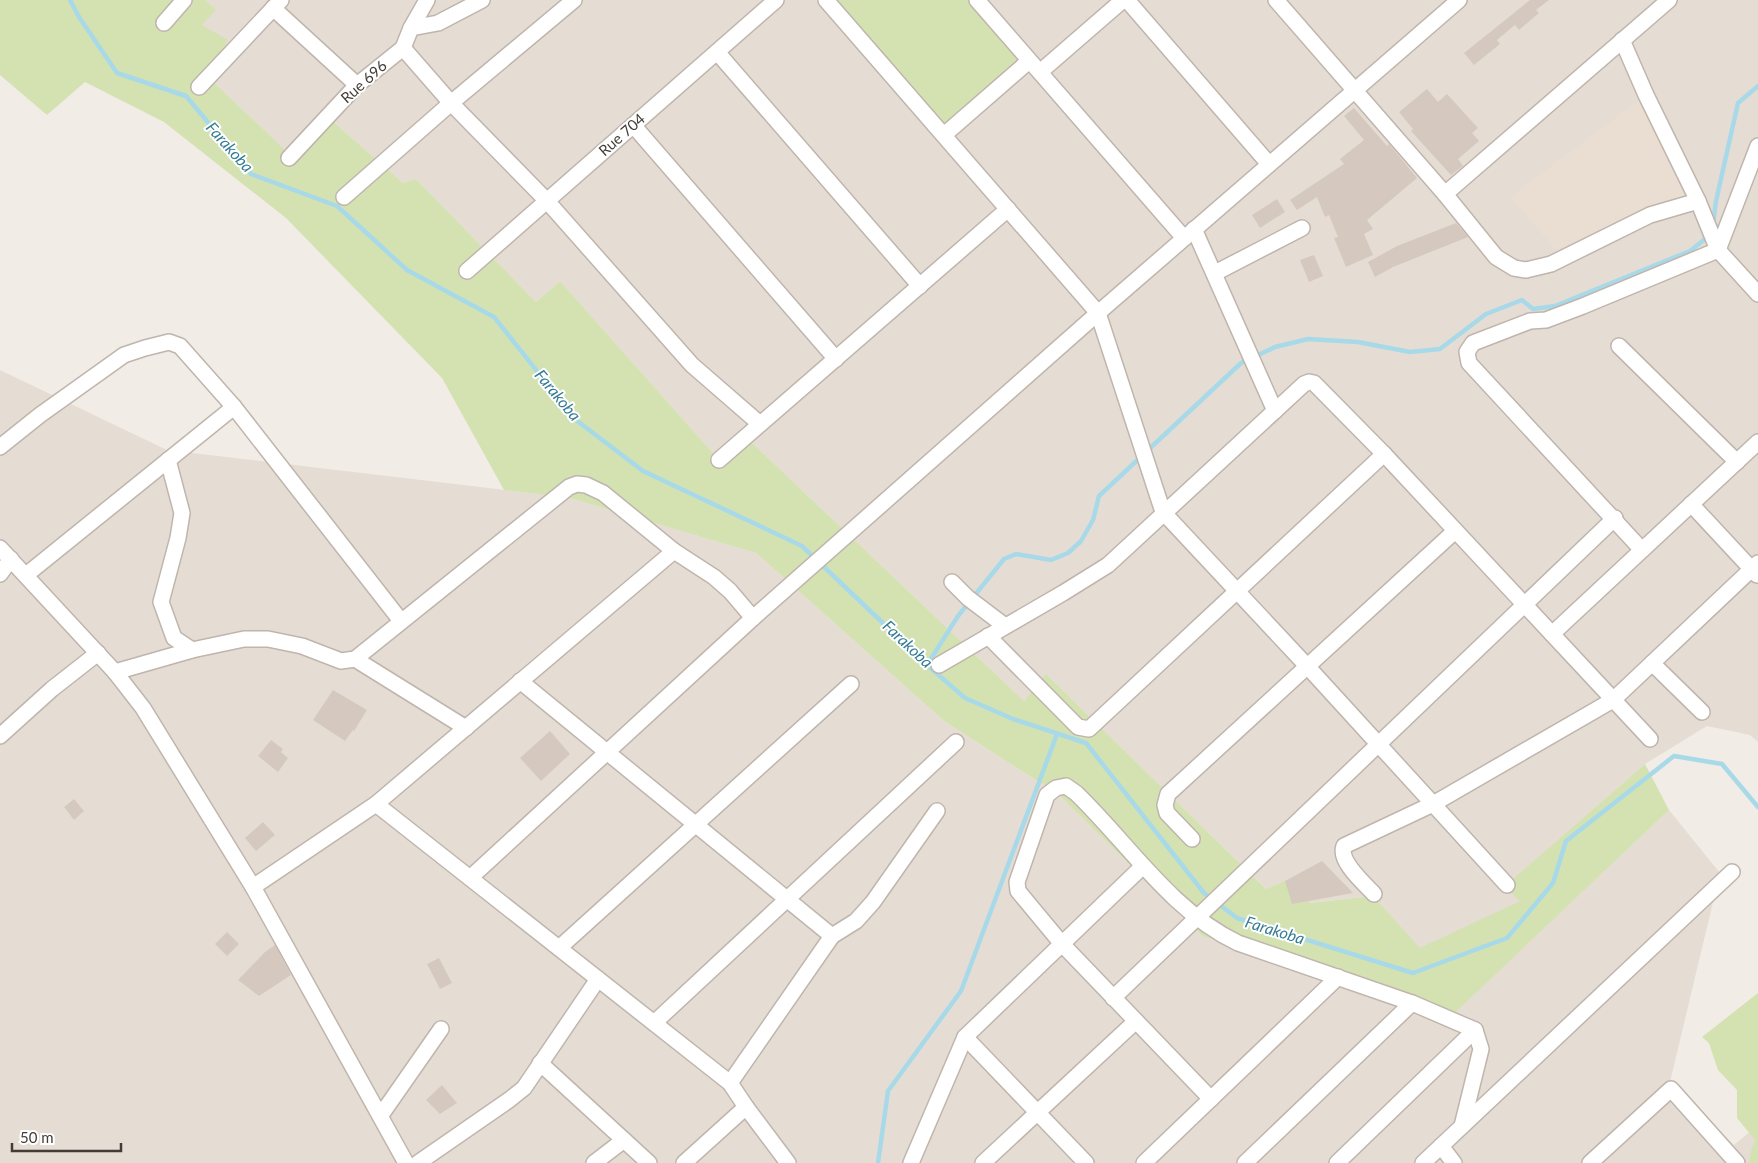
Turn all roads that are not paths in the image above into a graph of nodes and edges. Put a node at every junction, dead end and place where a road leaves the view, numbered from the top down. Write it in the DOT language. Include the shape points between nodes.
graph roads {
  1 [pos="184,0"];
  2 [pos="427,0"];
  3 [pos="482,0"];
  4 [pos="574,0"];
  5 [pos="776,0"];
  6 [pos="826,0"];
  7 [pos="977,0"];
  8 [pos="1125,0"];
  9 [pos="1276,0"];
  10 [pos="1459,0"];
  11 [pos="1669,0"];
  12 [pos="277,4"];
  13 [pos="164,23"];
  14 [pos="411,28"];
  15 [pos="1622,40"];
  16 [pos="403,48"];
  17 [pos="717,52"];
  18 [pos="1029,61"];
  19 [pos="1040,72"];
  20 [pos="357,85"];
  21 [pos="199,87"];
  22 [pos="1355,90"];
  23 [pos="451,103"];
  24 [pos="633,125"];
  25 [pos="944,135"];
  26 [pos="1758,146"];
  27 [pos="289,158"];
  28 [pos="1269,164"];
  29 [pos="1445,194"];
  30 [pos="344,197"];
  31 [pos="1698,200"];
  32 [pos="547,201"];
  33 [pos="1008,209"];
  34 [pos="1302,228"];
  35 [pos="1189,234"];
  36 [pos="1718,250"];
  37 [pos="467,271"];
  38 [pos="1215,273"];
  39 [pos="920,286"];
  40 [pos="1758,294"];
  41 [pos="1098,313"];
  42 [pos="1619,346"];
  43 [pos="836,359"];
  44 [pos="234,407"];
  45 [pos="1275,411"];
  46 [pos="760,424"];
  47 [pos="1758,442"];
  48 [pos="0,447"];
  49 [pos="1384,454"];
  50 [pos="168,460"];
  51 [pos="719,460"];
  52 [pos="1736,462"];
  53 [pos="1691,504"];
  54 [pos="1163,512"];
  55 [pos="1614,518"];
  56 [pos="1456,531"];
  57 [pos="0,548"];
  58 [pos="1642,550"];
  59 [pos="674,551"];
  60 [pos="11,560"];
  61 [pos="1756,569"];
  62 [pos="0,574"];
  63 [pos="26,575"];
  64 [pos="952,582"];
  65 [pos="1238,591"];
  66 [pos="1524,604"];
  67 [pos="753,618"];
  68 [pos="401,621"];
  69 [pos="1005,626"];
  70 [pos="1552,634"];
  71 [pos="988,636"];
  72 [pos="192,650"];
  73 [pos="98,653"];
  74 [pos="355,659"];
  75 [pos="1652,663"];
  76 [pos="939,665"];
  77 [pos="1307,666"];
  78 [pos="116,672"];
  79 [pos="520,681"];
  80 [pos="851,684"];
  81 [pos="1613,700"];
  82 [pos="1702,712"];
  83 [pos="466,728"];
  84 [pos="0,736"];
  85 [pos="1650,739"];
  86 [pos="956,742"];
  87 [pos="1378,744"];
  88 [pos="606,753"];
  89 [pos="376,804"];
  90 [pos="1433,804"];
  91 [pos="937,811"];
  92 [pos="695,825"];
  93 [pos="1192,839"];
  94 [pos="1144,866"];
  95 [pos="1732,872"];
  96 [pos="470,878"];
  97 [pos="1507,885"];
  98 [pos="253,887"];
  99 [pos="1374,894"];
  100 [pos="786,900"];
  101 [pos="1201,914"];
  102 [pos="832,936"];
  103 [pos="1062,944"];
  104 [pos="559,948"];
  105 [pos="1338,977"];
  106 [pos="598,979"];
  107 [pos="1114,998"];
  108 [pos="1412,1003"];
  109 [pos="1136,1021"];
  110 [pos="654,1023"];
  111 [pos="442,1029"];
  112 [pos="1475,1030"];
  113 [pos="965,1037"];
  114 [pos="540,1064"];
  115 [pos="730,1083"];
  116 [pos="1211,1099"];
  117 [pos="746,1107"];
  118 [pos="1037,1112"];
  119 [pos="380,1115"];
  120 [pos="1462,1126"];
  121 [pos="624,1140"];
  122 [pos="1441,1146"];
  123 [pos="438,1157"];
  124 [pos="401,1161"];
  125 [pos="1150,1161"];
  126 [pos="418,1163"];
  127 [pos="594,1163"];
  128 [pos="650,1163"];
  129 [pos="684,1163"];
  130 [pos="788,1163"];
  131 [pos="911,1163"];
  132 [pos="983,1163"];
  133 [pos="1086,1163"];
  134 [pos="1246,1163"];
  135 [pos="1337,1163"];
  136 [pos="1423,1163"];
  137 [pos="1454,1163"];
  138 [pos="1590,1163"];
  139 [pos="1737,1163"];
  1 -- 13 [label="street"];
  2 -- 14 [label="street, Rue 696"];
  3 -- 14 [label="street" via="438,23"];
  4 -- 23 [label="street"];
  5 -- 17 [label="street, Rue 704"];
  6 -- 25 [label="street"];
  7 -- 18 [label="street"];
  8 -- 19 [label="street"];
  8 -- 28 [label="street"];
  9 -- 22 [label="street"];
  10 -- 22 [label="street"];
  11 -- 15 [label="street"];
  12 -- 20 [label="street"];
  12 -- 21 [label="street"];
  14 -- 16 [label="street, Rue 696"];
  15 -- 29 [label="street"];
  15 -- 31 [label="street"];
  16 -- 20 [label="street, Rue 696"];
  16 -- 23 [label="street"];
  17 -- 24 [label="street, Rue 704"];
  17 -- 39 [label="street"];
  18 -- 19 [label="street"];
  18 -- 25 [label="street"];
  19 -- 35 [label="street"];
  20 -- 27 [label="street, Rue 696"];
  22 -- 28 [label="street"];
  22 -- 29 [label="street"];
  23 -- 30 [label="street"];
  23 -- 32 [label="street"];
  24 -- 32 [label="street, Rue 704"];
  24 -- 43 [label="street"];
  25 -- 33 [label="street"];
  26 -- 36 [label="street"];
  28 -- 35 [label="street"];
  29 -- 31 [label="street" via="1496,257 1514,268 1526,270 1551,264 1650,215"];
  31 -- 36 [label="street"];
  32 -- 37 [label="street, Rue 704"];
  32 -- 46 [label="street" via="692,365"];
  33 -- 39 [label="street"];
  33 -- 41 [label="street"];
  34 -- 38 [label="street"];
  35 -- 38 [label="street"];
  35 -- 41 [label="street"];
  36 -- 40 [label="street"];
  36 -- 55 [label="street" via="1583,306 1546,320 1530,321 1473,343 1467,352 1469,363"];
  38 -- 45 [label="street"];
  39 -- 43 [label="street"];
  41 -- 54 [label="street"];
  41 -- 67 [label="street"];
  42 -- 52 [label="street"];
  43 -- 46 [label="street"];
  44 -- 48 [label="street" via="180,346 169,342 124,355"];
  44 -- 50 [label="street"];
  44 -- 68 [label="street"];
  45 -- 49 [label="street" via="1304,384 1314,383"];
  45 -- 54 [label="street"];
  46 -- 51 [label="street"];
  47 -- 52 [label="street"];
  49 -- 56 [label="street"];
  49 -- 65 [label="street"];
  50 -- 63 [label="street"];
  50 -- 72 [label="street" via="182,513 160,602 174,638"];
  52 -- 53 [label="street"];
  53 -- 58 [label="street"];
  53 -- 61 [label="street"];
  54 -- 65 [label="street"];
  54 -- 69 [label="street" via="1108,565"];
  55 -- 58 [label="street"];
  55 -- 66 [label="street"];
  56 -- 66 [label="street"];
  56 -- 77 [label="street"];
  57 -- 60 [label="street"];
  58 -- 70 [label="street"];
  59 -- 67 [label="street" via="714,577"];
  59 -- 68 [label="street" via="603,493 578,484 569,487"];
  59 -- 79 [label="street"];
  60 -- 62 [label="street"];
  60 -- 63 [label="street"];
  61 -- 75 [label="street"];
  63 -- 73 [label="street"];
  64 -- 69 [label="street"];
  65 -- 71 [label="street" via="1089,729 1078,727"];
  65 -- 77 [label="street"];
  66 -- 70 [label="street"];
  66 -- 87 [label="street"];
  67 -- 88 [label="street"];
  68 -- 74 [label="street"];
  69 -- 71 [label="street"];
  70 -- 81 [label="street"];
  71 -- 76 [label="street"];
  72 -- 74 [label="street" via="244,639 268,639 302,646 341,661"];
  72 -- 78 [label="street"];
  73 -- 78 [label="street"];
  73 -- 84 [label="street"];
  74 -- 83 [label="street"];
  75 -- 81 [label="street"];
  75 -- 82 [label="street"];
  77 -- 87 [label="street"];
  77 -- 93 [label="street" via="1168,794 1167,813"];
  78 -- 98 [label="street" via="143,708"];
  79 -- 83 [label="street"];
  79 -- 88 [label="street"];
  80 -- 92 [label="street"];
  81 -- 85 [label="street"];
  81 -- 90 [label="street"];
  83 -- 89 [label="street"];
  86 -- 100 [label="street"];
  87 -- 90 [label="street"];
  87 -- 101 [label="street"];
  88 -- 92 [label="street"];
  88 -- 96 [label="street"];
  89 -- 96 [label="street"];
  89 -- 98 [label="street"];
  90 -- 97 [label="street"];
  90 -- 99 [label="street" via="1344,846 1345,861"];
  91 -- 102 [label="street" via="872,902 856,920"];
  92 -- 100 [label="street"];
  92 -- 104 [label="street"];
  94 -- 101 [label="street"];
  94 -- 103 [label="street"];
  94 -- 103 [label="street" via="1076,793 1066,786 1056,788 1048,795 1017,882 1022,898"];
  95 -- 120 [label="street"];
  96 -- 104 [label="street"];
  98 -- 119 [label="street"];
  100 -- 102 [label="street"];
  100 -- 110 [label="street"];
  101 -- 105 [label="street" via="1226,937"];
  101 -- 107 [label="street"];
  102 -- 115 [label="street"];
  103 -- 107 [label="street"];
  103 -- 113 [label="street"];
  104 -- 106 [label="street"];
  105 -- 108 [label="street"];
  105 -- 116 [label="street"];
  106 -- 110 [label="street"];
  106 -- 114 [label="street"];
  107 -- 109 [label="street"];
  108 -- 112 [label="street"];
  108 -- 134 [label="street"];
  109 -- 116 [label="street"];
  109 -- 118 [label="street"];
  110 -- 115 [label="street"];
  111 -- 119 [label="street"];
  112 -- 120 [label="street" via="1481,1049"];
  112 -- 135 [label="street"];
  113 -- 118 [label="street"];
  113 -- 131 [label="street"];
  114 -- 121 [label="street"];
  114 -- 123 [label="street" via="524,1088"];
  115 -- 117 [label="street"];
  116 -- 125 [label="street"];
  117 -- 129 [label="street"];
  117 -- 130 [label="street"];
  118 -- 132 [label="street"];
  118 -- 133 [label="street"];
  119 -- 124 [label="street"];
  120 -- 122 [label="street"];
  121 -- 127 [label="street"];
  121 -- 128 [label="street"];
  122 -- 136 [label="street"];
  122 -- 137 [label="street"];
  123 -- 126 [label="street"];
  138 -- 139 [label="street" via="1671,1090"];
}
